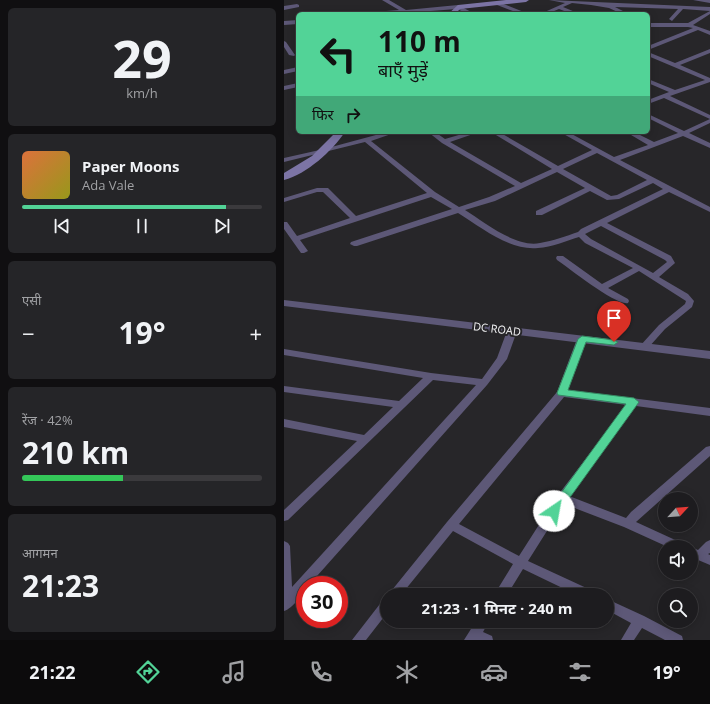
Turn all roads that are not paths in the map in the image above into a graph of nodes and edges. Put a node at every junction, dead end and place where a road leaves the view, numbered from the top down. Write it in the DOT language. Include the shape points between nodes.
graph roads {
  1 [pos="385,0"];
  2 [pos="524,0"];
  3 [pos="552,0"];
  4 [pos="669,0"];
  5 [pos="696,0"];
  6 [pos="710,1"];
  7 [pos="494,2"];
  8 [pos="571,2"];
  9 [pos="589,2"];
  10 [pos="600,5"];
  11 [pos="297,6"];
  12 [pos="458,7"];
  13 [pos="668,7"];
  14 [pos="284,8"];
  15 [pos="561,8"];
  16 [pos="681,8"];
  17 [pos="710,9"];
  18 [pos="404,11"];
  19 [pos="394,12"];
  20 [pos="453,12"];
  21 [pos="468,12"];
  22 [pos="521,12"];
  23 [pos="549,12"];
  24 [pos="572,12"];
  25 [pos="623,12"];
  26 [pos="710,12"];
  27 [pos="672,19"];
  28 [pos="296,22"];
  29 [pos="284,23"];
  30 [pos="650,24"];
  31 [pos="689,25"];
  32 [pos="699,28"];
  33 [pos="710,33"];
  34 [pos="284,43"];
  35 [pos="650,47"];
  36 [pos="710,52"];
  37 [pos="295,55"];
  38 [pos="650,55"];
  39 [pos="284,56"];
  40 [pos="675,65"];
  41 [pos="296,69"];
  42 [pos="284,72"];
  43 [pos="710,80"];
  44 [pos="650,82"];
  45 [pos="296,85"];
  46 [pos="284,88"];
  47 [pos="673,92"];
  48 [pos="664,96"];
  49 [pos="650,101"];
  50 [pos="650,116"];
  51 [pos="710,117"];
  52 [pos="710,121"];
  53 [pos="684,133"];
  54 [pos="340,134"];
  55 [pos="387,134"];
  56 [pos="434,134"];
  57 [pos="470,134"];
  58 [pos="497,134"];
  59 [pos="566,134"];
  60 [pos="633,134"];
  61 [pos="366,140"];
  62 [pos="444,142"];
  63 [pos="654,145"];
  64 [pos="710,146"];
  65 [pos="325,151"];
  66 [pos="596,151"];
  67 [pos="284,160"];
  68 [pos="614,160"];
  69 [pos="556,169"];
  70 [pos="284,177"];
  71 [pos="652,181"];
  72 [pos="519,185"];
  73 [pos="590,188"];
  74 [pos="669,189"];
  75 [pos="432,194"];
  76 [pos="284,200"];
  77 [pos="458,210"];
  78 [pos="710,210"];
  79 [pos="539,213"];
  80 [pos="354,218"];
  81 [pos="600,223"];
  82 [pos="284,224"];
  83 [pos="581,234"];
  84 [pos="294,238"];
  85 [pos="354,244"];
  86 [pos="304,250"];
  87 [pos="560,258"];
  88 [pos="638,268"];
  89 [pos="654,277"];
  90 [pos="602,288"];
  91 [pos="625,301"];
  92 [pos="284,303"];
  93 [pos="512,331"];
  94 [pos="582,339"];
  95 [pos="645,346"];
  96 [pos="284,352"];
  97 [pos="710,355"];
  98 [pos="431,376"];
  99 [pos="484,382"];
  100 [pos="284,389"];
  101 [pos="562,393"];
  102 [pos="634,402"];
  103 [pos="401,406"];
  104 [pos="710,412"];
  105 [pos="284,424"];
  106 [pos="366,439"];
  107 [pos="710,450"];
  108 [pos="562,498"];
  109 [pos="284,517"];
  110 [pos="628,524"];
  111 [pos="451,525"];
  112 [pos="664,540"];
  113 [pos="710,545"];
  114 [pos="284,546"];
  115 [pos="700,556"];
  116 [pos="522,563"];
  117 [pos="400,588"];
  118 [pos="505,588"];
  119 [pos="574,588"];
  120 [pos="286,604"];
  121 [pos="614,607"];
  122 [pos="380,613"];
  123 [pos="640,620"];
  124 [pos="478,628"];
  125 [pos="472,637"];
  126 [pos="358,640"];
  127 [pos="487,640"];
  128 [pos="627,640"];
  129 [pos="677,640"];
  1 -- 18 [label="street"];
  2 -- 7 [label="main road"];
  3 -- 8 [label="street"];
  4 -- 13 [label="street"];
  5 -- 6 [label="street"];
  7 -- 12 [label="main road"];
  7 -- 22 [label="street"];
  8 -- 9 [label="street"];
  8 -- 15 [label="street"];
  9 -- 10 [label="street"];
  10 -- 13 [label="street"];
  10 -- 25 [label="street"];
  11 -- 14 [label="street"];
  12 -- 18 [label="street"];
  12 -- 20 [label="main road"];
  12 -- 21 [label="street"];
  13 -- 16 [label="street"];
  15 -- 23 [label="street"];
  15 -- 24 [label="street"];
  16 -- 17 [label="street"];
  16 -- 27 [label="street"];
  18 -- 19 [label="street"];
  26 -- 31 [label="street"];
  28 -- 29 [label="street"];
  30 -- 31 [label="street"];
  31 -- 32 [label="street"];
  32 -- 33 [label="street"];
  32 -- 35 [label="street"];
  34 -- 37 [label="street"];
  36 -- 40 [label="street"];
  37 -- 39 [label="street"];
  38 -- 40 [label="street"];
  40 -- 43 [label="street"];
  41 -- 42 [label="street"];
  43 -- 47 [label="street"];
  44 -- 47 [label="street"];
  45 -- 46 [label="street"];
  47 -- 48 [label="street"];
  48 -- 49 [label="street"];
  48 -- 51 [label="street"];
  50 -- 53 [label="street"];
  52 -- 53 [label="street"];
  53 -- 63 [label="street"];
  53 -- 64 [label="street"];
  54 -- 65 [label="main road"];
  55 -- 61 [label="street"];
  56 -- 62 [label="street"];
  57 -- 62 [label="street"];
  58 -- 69 [label="street"];
  59 -- 66 [label="street"];
  60 -- 63 [label="street"];
  61 -- 65 [label="street"];
  61 -- 75 [label="street"];
  62 -- 72 [label="street"];
  63 -- 68 [label="street"];
  65 -- 67 [label="street"];
  65 -- 70 [label="main road" via="313,161"];
  66 -- 68 [label="street"];
  66 -- 69 [label="street"];
  68 -- 71 [label="street"];
  69 -- 72 [label="street"];
  69 -- 73 [label="street"];
  71 -- 73 [label="street" via="613,198"];
  71 -- 74 [label="street"];
  72 -- 77 [label="street" via="492,199"];
  73 -- 79 [label="street"];
  74 -- 78 [label="street"];
  74 -- 81 [label="street"];
  75 -- 77 [label="street"];
  75 -- 80 [label="street"];
  76 -- 80 [label="street" via="325,190"];
  77 -- 83 [label="street" via="510,241 531,246 549,244"];
  77 -- 85 [label="street"];
  80 -- 84 [label="street"];
  81 -- 83 [label="street"];
  81 -- 89 [label="street" via="668,258 671,263"];
  82 -- 84 [label="street"];
  83 -- 88 [label="street" via="588,241"];
  84 -- 86 [label="street"];
  87 -- 90 [label="street"];
  88 -- 89 [label="street"];
  88 -- 90 [label="street"];
  89 -- 95 [label="street" via="690,301"];
  90 -- 91 [label="street"];
  92 -- 93 [label="street, DC ROAD"];
  93 -- 94 [label="street, DC ROAD"];
  93 -- 99 [label="street" via="502,360"];
  94 -- 95 [label="street, DC ROAD"];
  94 -- 101 [label="street"];
  95 -- 97 [label="street, DC ROAD"];
  96 -- 98 [label="street"];
  98 -- 99 [label="street"];
  98 -- 103 [label="street"];
  99 -- 120 [label="street"];
  100 -- 103 [label="street"];
  101 -- 102 [label="street"];
  101 -- 111 [label="street"];
  102 -- 104 [label="street"];
  102 -- 108 [label="street"];
  103 -- 106 [label="street"];
  105 -- 106 [label="street"];
  106 -- 109 [label="street"];
  107 -- 110 [label="street"];
  108 -- 110 [label="street"];
  108 -- 116 [label="street"];
  110 -- 112 [label="street"];
  111 -- 116 [label="street"];
  111 -- 117 [label="street"];
  113 -- 115 [label="street"];
  114 -- 120 [label="street"];
  116 -- 118 [label="street"];
  116 -- 119 [label="street"];
  121 -- 123 [label="street"];
  122 -- 126 [label="street"];
  123 -- 128 [label="street"];
  123 -- 129 [label="street"];
  124 -- 125 [label="street"];
  125 -- 127 [label="street"];
}
